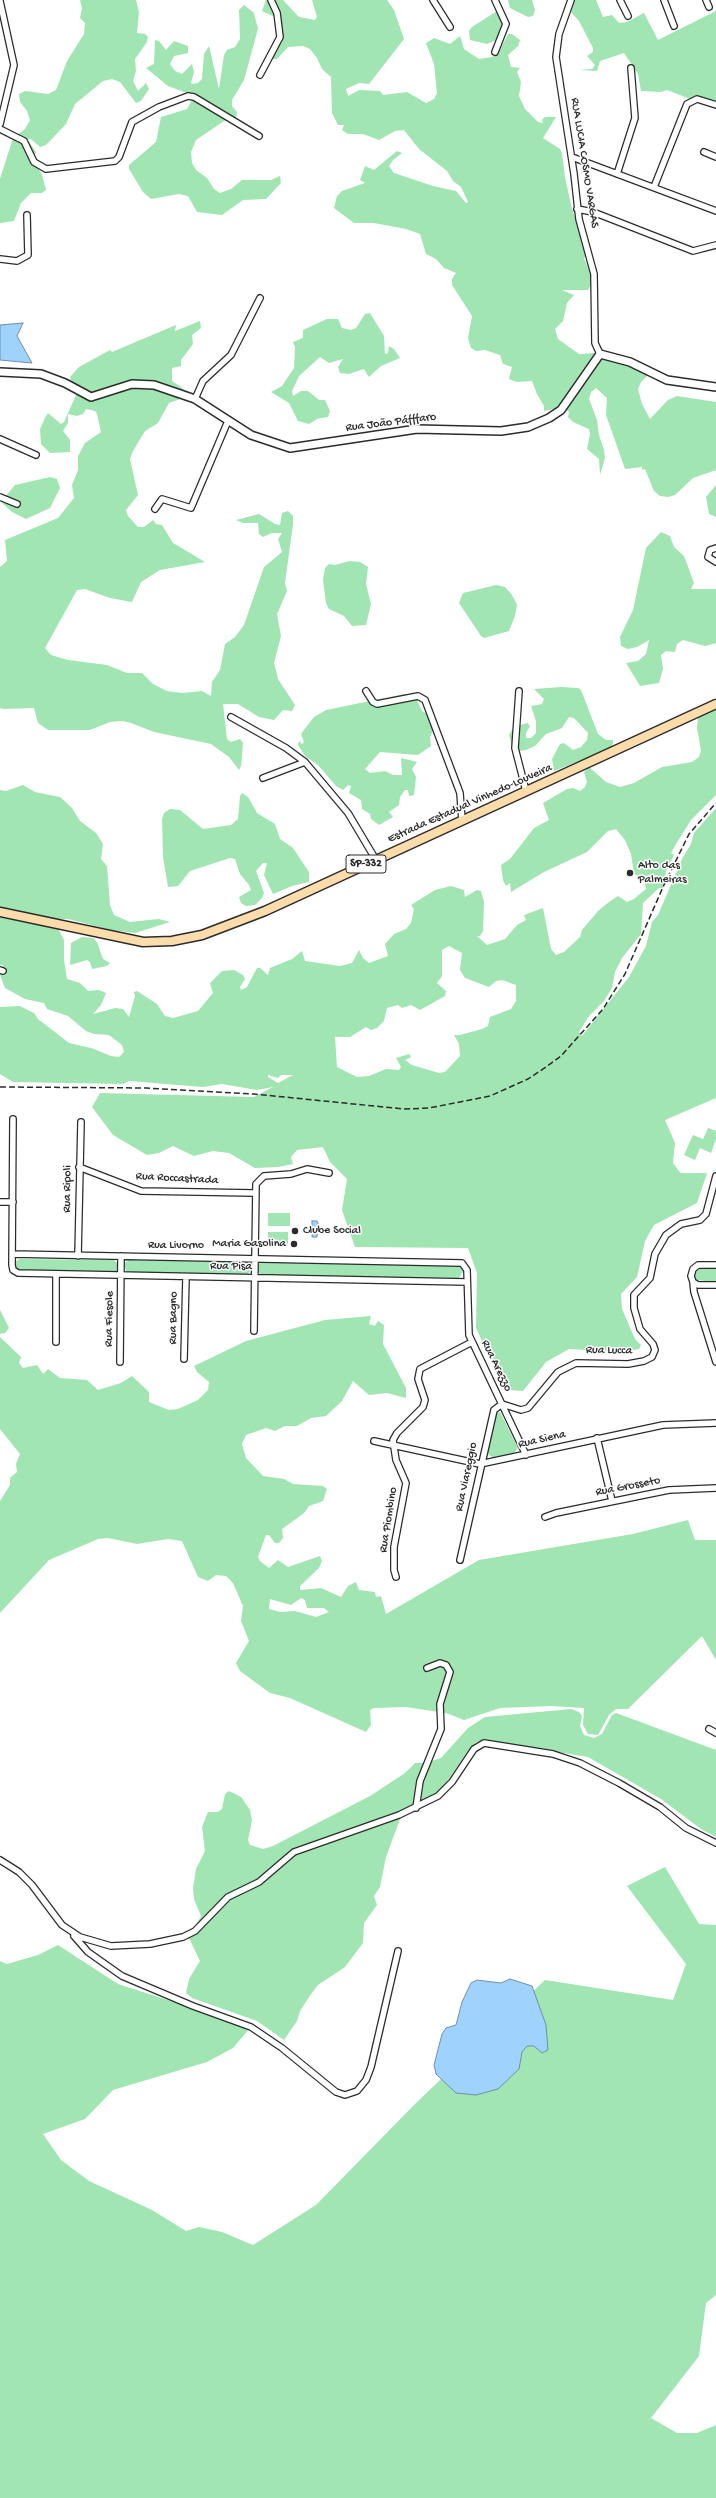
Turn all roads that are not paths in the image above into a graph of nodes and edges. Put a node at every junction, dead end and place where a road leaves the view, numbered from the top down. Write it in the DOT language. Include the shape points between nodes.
graph roads {
  1 [pos="271,0"];
  2 [pos="433,0"];
  3 [pos="496,0"];
  4 [pos="571,0"];
  5 [pos="620,0"];
  6 [pos="664,0"];
  7 [pos="706,0"];
  8 [pos="0,1"];
  9 [pos="709,7"];
  10 [pos="628,16"];
  11 [pos="674,26"];
  12 [pos="450,27"];
  13 [pos="495,52"];
  14 [pos="631,68"];
  15 [pos="260,75"];
  16 [pos="716,105"];
  17 [pos="0,124"];
  18 [pos="0,129"];
  19 [pos="260,136"];
  20 [pos="704,152"];
  21 [pos="572,157"];
  22 [pos="716,157"];
  23 [pos="617,174"];
  24 [pos="654,188"];
  25 [pos="577,209"];
  26 [pos="716,211"];
  27 [pos="27,215"];
  28 [pos="716,246"];
  29 [pos="0,259"];
  30 [pos="260,298"];
  31 [pos="600,354"];
  32 [pos="0,372"];
  33 [pos="716,387"];
  34 [pos="192,397"];
  35 [pos="228,421"];
  36 [pos="0,439"];
  37 [pos="36,455"];
  38 [pos="0,497"];
  39 [pos="17,504"];
  40 [pos="155,509"];
  41 [pos="716,548"];
  42 [pos="716,562"];
  43 [pos="366,691"];
  44 [pos="519,691"];
  45 [pos="716,704"];
  46 [pos="231,716"];
  47 [pos="305,762"];
  48 [pos="263,778"];
  49 [pos="526,792"];
  50 [pos="462,821"];
  51 [pos="376,860"];
  52 [pos="0,912"];
  53 [pos="12,1119"];
  54 [pos="80,1122"];
  55 [pos="79,1167"];
  56 [pos="329,1173"];
  57 [pos="716,1176"];
  58 [pos="254,1193"];
  59 [pos="0,1202"];
  60 [pos="13,1202"];
  61 [pos="12,1254"];
  62 [pos="78,1256"];
  63 [pos="121,1256"];
  64 [pos="256,1257"];
  65 [pos="716,1265"];
  66 [pos="56,1275"];
  67 [pos="121,1276"];
  68 [pos="186,1277"];
  69 [pos="255,1278"];
  70 [pos="467,1282"];
  71 [pos="693,1282"];
  72 [pos="702,1285"];
  73 [pos="716,1285"];
  74 [pos="698,1302"];
  75 [pos="254,1331"];
  76 [pos="56,1342"];
  77 [pos="472,1342"];
  78 [pos="184,1359"];
  79 [pos="120,1362"];
  80 [pos="716,1362"];
  81 [pos="502,1404"];
  82 [pos="716,1423"];
  83 [pos="598,1438"];
  84 [pos="374,1440"];
  85 [pos="392,1444"];
  86 [pos="526,1455"];
  87 [pos="480,1464"];
  88 [pos="716,1488"];
  89 [pos="612,1501"];
  90 [pos="545,1517"];
  91 [pos="460,1560"];
  92 [pos="396,1577"];
  93 [pos="427,1668"];
  94 [pos="709,1729"];
  95 [pos="716,1733"];
  96 [pos="416,1808"];
  97 [pos="716,1843"];
  98 [pos="0,1860"];
  99 [pos="72,1933"];
  100 [pos="398,1951"];
  1 -- 15 [label="street" via="277,13 280,37"];
  2 -- 12 [label="street"];
  3 -- 13 [label="street" via="506,24"];
  4 -- 21 [label="street, RUA LUCIA COSMO VARGAS" via="562,24 556,57"];
  5 -- 10 [label="street"];
  6 -- 11 [label="street"];
  7 -- 9 [label="street"];
  8 -- 17 [label="street" via="14,65"];
  14 -- 23 [label="street" via="635,118"];
  16 -- 24 [label="street" via="709,101 693,100 684,110"];
  18 -- 19 [label="street" via="24,142 34,162 46,169 115,161 132,122 159,107 188,96 194,97"];
  20 -- 22 [label="street"];
  21 -- 23 [label="street"];
  21 -- 25 [label="street, RUA LUCIA COSMO VARGAS"];
  23 -- 24 [label="street"];
  24 -- 26 [label="street"];
  25 -- 28 [label="street" via="593,212 693,251"];
  25 -- 31 [label="street, RUA LUCIA COSMO VARGAS" via="594,274 595,342"];
  27 -- 29 [label="street" via="28,255 17,261"];
  30 -- 34 [label="street" via="231,355 203,381"];
  31 -- 33 [label="street" via="630,362 667,380"];
  31 -- 35 [label="street, Rua João Páfffaro" via="561,410 549,418 519,429 417,429 290,448 251,435"];
  32 -- 34 [label="street, Rua João Páfffaro" via="41,374 65,383 91,398 121,387 145,383"];
  34 -- 35 [label="street, Rua João Páfffaro"];
  35 -- 40 [label="street" via="191,508 162,499"];
  36 -- 37 [label="street"];
  38 -- 39 [label="street"];
  41 -- 42 [label="street" via="710,550 708,557"];
  43 -- 50 [label="street" via="377,704 418,696 425,700 460,793"];
  44 -- 49 [label="street" via="515,748"];
  45 -- 49 [label="main road, Estrada Estadual Vinhedo-Louveira / SP-332"];
  46 -- 47 [label="street"];
  47 -- 48 [label="street"];
  47 -- 51 [label="street" via="348,812"];
  49 -- 50 [label="main road, Estrada Estadual Vinhedo-Louveira / SP-332"];
  50 -- 51 [label="main road, Estrada Estadual Vinhedo-Louveira / SP-332"];
  51 -- 52 [label="main road, Estrada Estadual Vinhedo-Louveira / SP-332" via="237,923 187,940 144,942"];
  53 -- 60 [label="street"];
  54 -- 55 [label="street, Rua Ripoli"];
  55 -- 58 [label="street, Rua Roccastrada" via="141,1191"];
  55 -- 62 [label="street, Rua Ripoli"];
  56 -- 58 [label="street" via="307,1169 291,1174 264,1176 258,1180"];
  57 -- 81 [label="street, Rua Lucca" via="706,1214 700,1220 681,1224 666,1235 655,1254 650,1278 634,1295 634,1308 640,1329 654,1344 652,1356 644,1361 628,1364 576,1363 558,1372 528,1408 521,1410"];
  58 -- 64 [label="street"];
  59 -- 60 [label="street"];
  60 -- 61 [label="street"];
  61 -- 62 [label="street, Rua Livorno"];
  61 -- 66 [label="street, Rua Pisa" via="15,1272"];
  62 -- 63 [label="street, Rua Livorno"];
  63 -- 64 [label="street, Rua Livorno"];
  63 -- 67 [label="street, Rua Fiesole"];
  64 -- 69 [label="street"];
  64 -- 70 [label="street, Rua Livorno" via="459,1262 467,1270"];
  65 -- 71 [label="street" via="698,1265 693,1269"];
  66 -- 67 [label="street, Rua Pisa"];
  66 -- 76 [label="street"];
  67 -- 68 [label="street, Rua Pisa"];
  67 -- 79 [label="street, Rua Fiesole"];
  68 -- 69 [label="street, Rua Pisa"];
  68 -- 78 [label="street, Rua Bagno"];
  69 -- 70 [label="street, Rua Pisa"];
  69 -- 75 [label="street"];
  70 -- 77 [label="street, Rua Arezzo" via="467,1328"];
  71 -- 72 [label="street"];
  71 -- 74 [label="street"];
  72 -- 73 [label="street"];
  72 -- 74 [label="street"];
  74 -- 80 [label="street"];
  77 -- 81 [label="street, Rua Arezzo"];
  77 -- 85 [label="street" via="420,1369 418,1379 425,1400 422,1407 397,1433"];
  81 -- 86 [label="street, Rua Arezzo"];
  81 -- 87 [label="street, Rua Viareggio" via="496,1407 492,1415"];
  82 -- 83 [label="street, Rua Siena" via="663,1425"];
  83 -- 86 [label="street, Rua Siena"];
  83 -- 89 [label="street"];
  84 -- 85 [label="street, Rua Siena"];
  85 -- 87 [label="street, Rua Siena"];
  85 -- 92 [label="street, Rua Piombino" via="406,1483 394,1546"];
  86 -- 87 [label="street, Rua Siena"];
  87 -- 91 [label="street, Rua Viareggio"];
  88 -- 89 [label="street, Rua Grosseto" via="680,1488"];
  89 -- 90 [label="street, Rua Grosseto"];
  93 -- 96 [label="street" via="440,1663 446,1665 450,1672 440,1704 441,1729 420,1781"];
  94 -- 95 [label="street"];
  96 -- 97 [label="street" via="442,1793 478,1745 491,1744 553,1754 580,1763 619,1783 660,1808 686,1828"];
  96 -- 99 [label="street" via="294,1852 259,1882 228,1897 195,1931 183,1938 150,1944 111,1946 86,1940"];
  98 -- 99 [label="street" via="19,1872 32,1885 62,1925"];
  99 -- 100 [label="street" via="88,1952 117,1973 193,2006 251,2026 336,2092 345,2095 357,2091 371,2068"];
}
